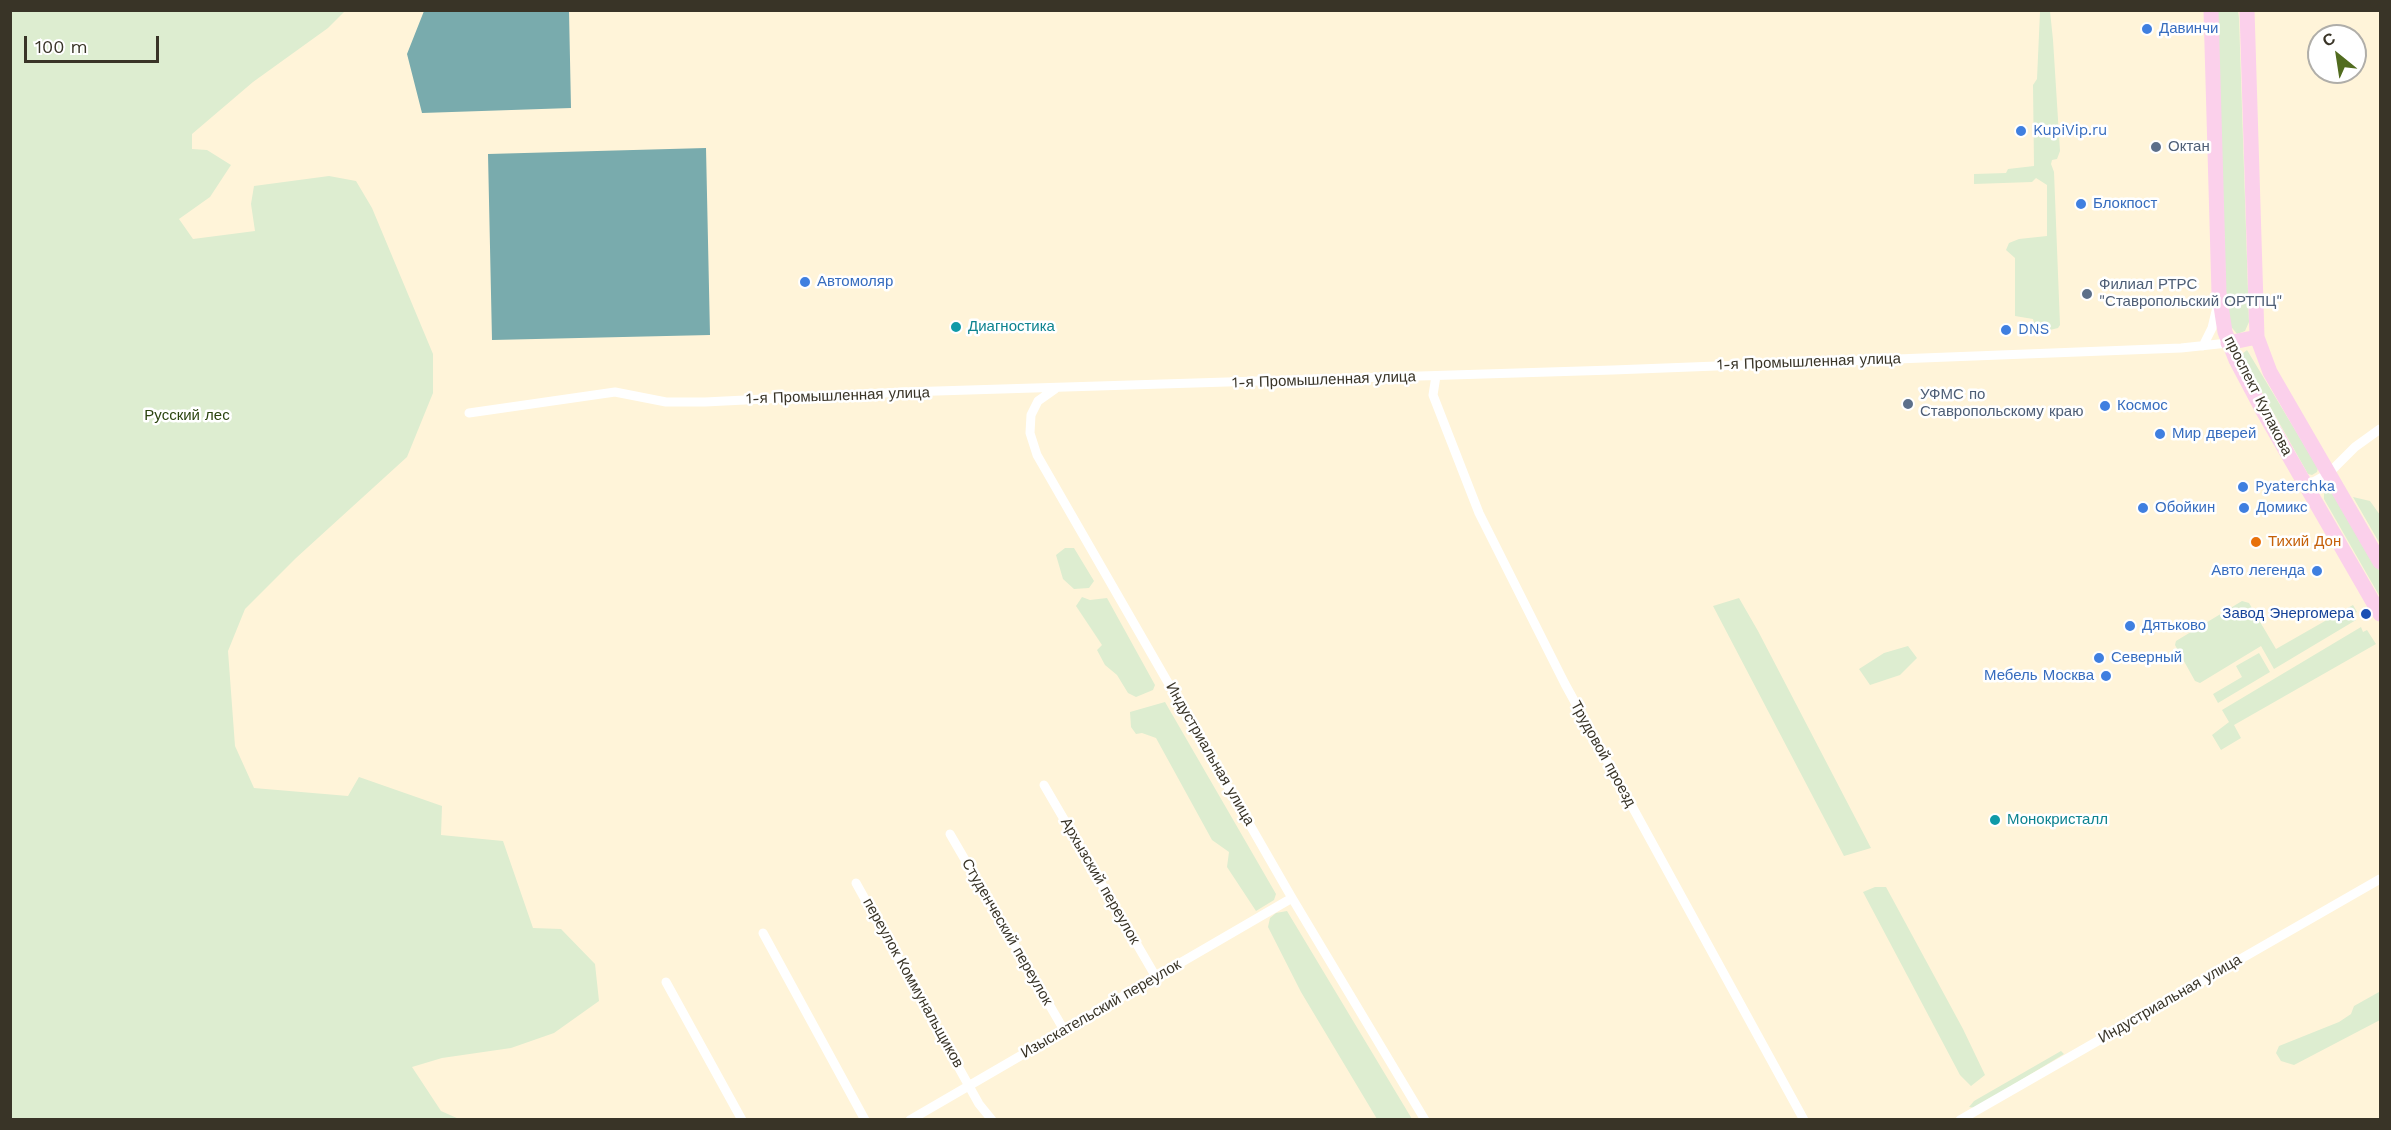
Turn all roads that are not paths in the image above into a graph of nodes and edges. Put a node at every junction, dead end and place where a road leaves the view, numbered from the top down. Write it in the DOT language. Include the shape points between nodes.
graph roads {
  1 [pos="2211,10"];
  2 [pos="2247,10"];
  3 [pos="2219,293"];
  4 [pos="2212,328"];
  5 [pos="2257,337"];
  6 [pos="2221,344"];
  7 [pos="2203,346"];
  8 [pos="2181,348"];
  9 [pos="1436,376"];
  10 [pos="1055,389"];
  11 [pos="469,413"];
  12 [pos="2380,429"];
  13 [pos="2328,474"];
  14 [pos="2306,486"];
  15 [pos="2380,562"];
  16 [pos="2380,614"];
  17 [pos="1044,785"];
  18 [pos="950,834"];
  19 [pos="2380,879"];
  20 [pos="856,883"];
  21 [pos="1292,898"];
  22 [pos="763,933"];
  23 [pos="1156,977"];
  24 [pos="666,982"];
  25 [pos="1064,1030"];
  26 [pos="970,1084"];
  27 [pos="742,1119"];
  28 [pos="865,1119"];
  29 [pos="910,1119"];
  30 [pos="992,1119"];
  31 [pos="1425,1119"];
  32 [pos="1804,1119"];
  33 [pos="1960,1119"];
  1 -- 3 [label="main road, проспект Кулакова"];
  2 -- 5 [label="main road, проспект Кулакова"];
  3 -- 4 [label="street"];
  3 -- 6 [label="main road, проспект Кулакова"];
  4 -- 7 [label="street"];
  4 -- 8 [label="street" via="2203,338"];
  5 -- 6 [label="main road"];
  5 -- 13 [label="main road, проспект Кулакова" via="2270,372"];
  6 -- 7 [label="street, 1-я Промышленная улица"];
  6 -- 14 [label="main road, проспект Кулакова" via="2236,360"];
  7 -- 8 [label="street, 1-я Промышленная улица"];
  8 -- 9 [label="street, 1-я Промышленная улица"];
  9 -- 10 [label="street, 1-я Промышленная улица"];
  9 -- 32 [label="street, Трудовой проезд" via="1433,395 1483,521 1565,684"];
  10 -- 11 [label="street, 1-я Промышленная улица" via="705,402 666,402 615,392"];
  10 -- 21 [label="street, Индустриальная улица" via="1038,401 1031,415 1030,433 1037,455"];
  12 -- 13 [label="street"];
  13 -- 14 [label="street"];
  13 -- 15 [label="main road, проспект Кулакова"];
  14 -- 16 [label="main road, проспект Кулакова"];
  17 -- 23 [label="street, Архызский переулок"];
  18 -- 25 [label="street, Студенческий переулок"];
  19 -- 33 [label="street, Индустриальная улица"];
  20 -- 26 [label="street, переулок Коммунальщиков"];
  21 -- 23 [label="street, Изыскательский переулок"];
  21 -- 31 [label="street, Индустриальная улица"];
  22 -- 28 [label="street"];
  23 -- 25 [label="street, Изыскательский переулок"];
  24 -- 27 [label="street"];
  25 -- 26 [label="street, Изыскательский переулок"];
  26 -- 29 [label="street, Изыскательский переулок"];
  26 -- 30 [label="street, переулок Коммунальщиков" via="979,1104"];
}
